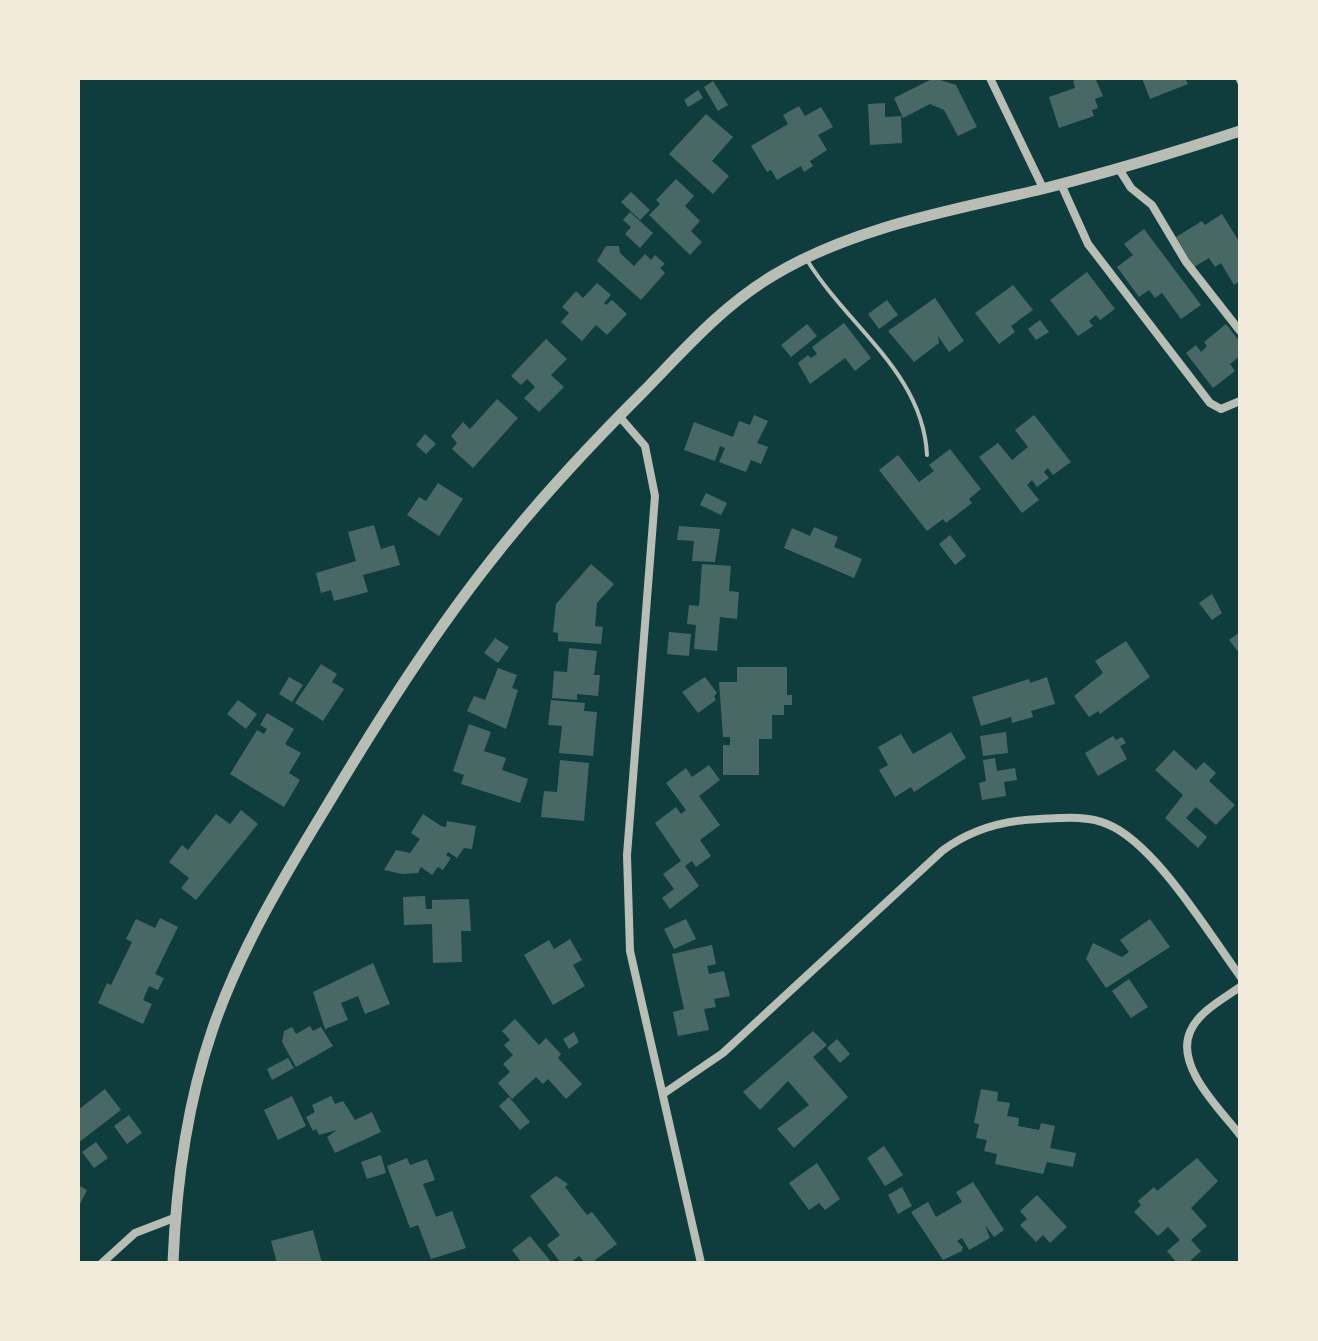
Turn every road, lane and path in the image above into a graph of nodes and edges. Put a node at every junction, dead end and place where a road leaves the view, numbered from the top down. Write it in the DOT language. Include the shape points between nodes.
graph roads {
  1 [pos="990,78"];
  2 [pos="1237,78"];
  3 [pos="1240,84"];
  4 [pos="1240,131"];
  5 [pos="1119,169"];
  6 [pos="1061,184"];
  7 [pos="1043,188"];
  8 [pos="806,258"];
  9 [pos="1240,331"];
  10 [pos="1240,401"];
  11 [pos="619,416"];
  12 [pos="927,455"];
  13 [pos="1240,976"];
  14 [pos="1240,987"];
  15 [pos="663,1094"];
  16 [pos="1240,1135"];
  17 [pos="174,1218"];
  18 [pos="102,1263"];
  19 [pos="173,1263"];
  20 [pos="701,1263"];
  1 -- 7 [label="street"];
  2 -- 3 [label="lane"];
  4 -- 5 [label="street"];
  5 -- 6 [label="street"];
  5 -- 9 [label="street" via="1152,205 1186,262"];
  6 -- 7 [label="street"];
  6 -- 10 [label="street" via="1088,244 1210,403 1221,409"];
  7 -- 8 [label="street" via="888,226"];
  8 -- 11 [label="street" via="747,292 715,319"];
  8 -- 12 [label="lane" via="827,293 913,396 925,426"];
  11 -- 15 [label="street" via="645,446 655,496 626,897 630,951"];
  11 -- 17 [label="street" via="539,501 451,614 276,890 211,1033"];
  13 -- 15 [label="street" via="1153,859 1123,832 1105,823 1065,818 999,824 942,851 723,1053"];
  14 -- 16 [label="street" via="1197,1022 1188,1043 1200,1083"];
  15 -- 20 [label="street"];
  17 -- 18 [label="street" via="135,1233"];
  17 -- 19 [label="street"];
}
